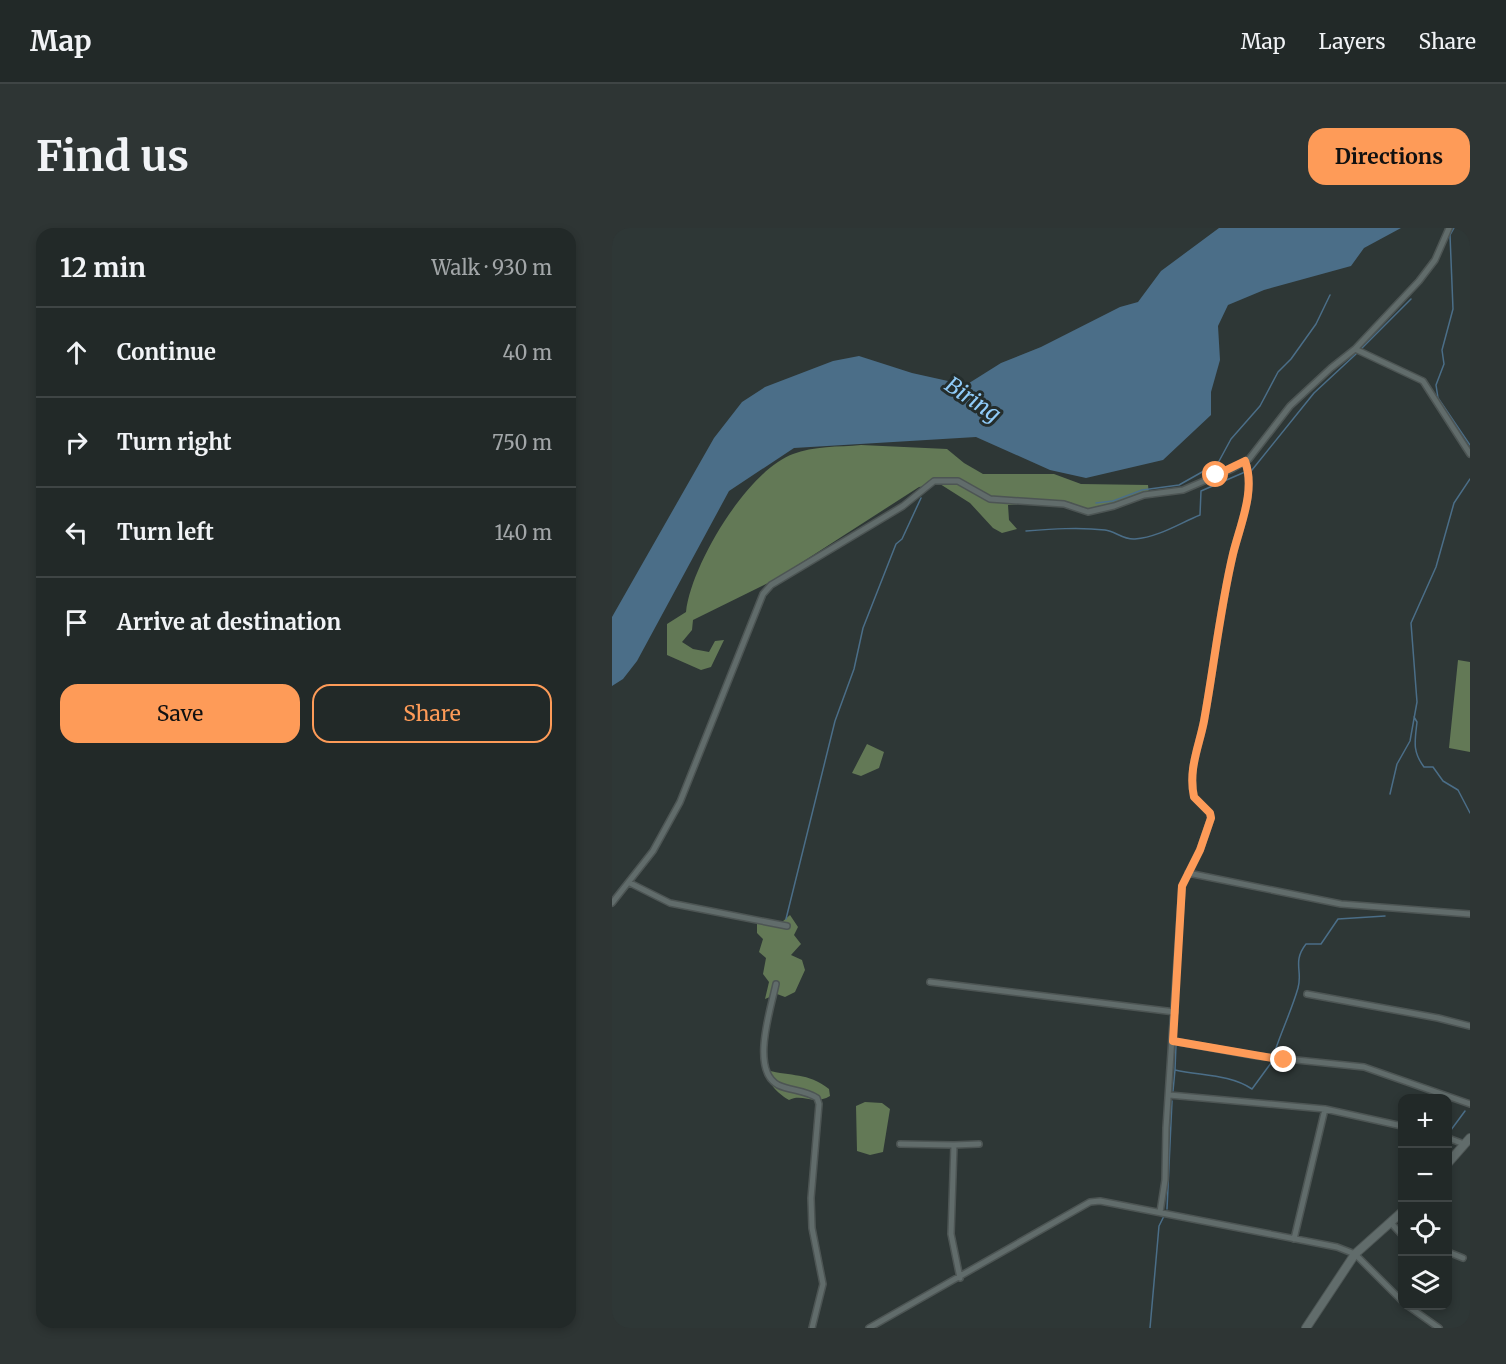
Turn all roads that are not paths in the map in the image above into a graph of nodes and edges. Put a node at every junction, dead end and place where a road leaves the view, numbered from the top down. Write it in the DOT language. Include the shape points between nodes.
graph roads {
  1 [pos="1449,228"];
  2 [pos="1355,349"];
  3 [pos="1470,454"];
  4 [pos="1245,461"];
  5 [pos="1188,873"];
  6 [pos="630,883"];
  7 [pos="612,903"];
  8 [pos="1470,914"];
  9 [pos="787,926"];
  10 [pos="930,982"];
  11 [pos="776,984"];
  12 [pos="1307,994"];
  13 [pos="1175,1012"];
  14 [pos="1470,1026"];
  15 [pos="1173,1041"];
  16 [pos="1170,1095"];
  17 [pos="1470,1104"];
  18 [pos="1325,1108"];
  19 [pos="1398,1125"];
  20 [pos="1452,1139"];
  21 [pos="1467,1141"];
  22 [pos="900,1144"];
  23 [pos="980,1144"];
  24 [pos="954,1145"];
  25 [pos="1452,1158"];
  26 [pos="1160,1212"];
  27 [pos="1398,1217"];
  28 [pos="1392,1224"];
  29 [pos="1398,1231"];
  30 [pos="1294,1239"];
  31 [pos="1355,1254"];
  32 [pos="1452,1254"];
  33 [pos="1463,1258"];
  34 [pos="960,1278"];
  35 [pos="1398,1297"];
  36 [pos="1415,1310"];
  37 [pos="812,1328"];
  38 [pos="869,1328"];
  39 [pos="1306,1328"];
  40 [pos="1439,1328"];
  1 -- 2 [label="street" via="1435,260 1419,281"];
  2 -- 3 [label="street" via="1423,381"];
  2 -- 4 [label="street" via="1290,406"];
  4 -- 5 [label="street" via="1250,474 1248,493 1193,759 1194,797 1211,818"];
  4 -- 6 [label="street" via="1184,490 1144,495 1096,512 1064,504 990,499 958,481 934,481 903,506 771,585 763,594 680,802"];
  5 -- 8 [label="street" via="1341,904"];
  5 -- 13 [label="street" via="1182,886"];
  6 -- 7 [label="street"];
  6 -- 9 [label="street" via="687,908"];
  10 -- 13 [label="street"];
  11 -- 37 [label="street" via="764,1046 765,1069 772,1081 809,1093 818,1098 819,1104 811,1198 812,1228 823,1284"];
  12 -- 14 [label="street"];
  13 -- 15 [label="street"];
  15 -- 16 [label="street"];
  15 -- 17 [label="street" via="1257,1056 1365,1067"];
  16 -- 18 [label="street"];
  16 -- 26 [label="street" via="1166,1180"];
  18 -- 19 [label="street"];
  18 -- 30 [label="street"];
  20 -- 21 [label="street"];
  21 -- 25 [label="street"];
  22 -- 24 [label="street"];
  23 -- 24 [label="street"];
  24 -- 34 [label="street" via="951,1234"];
  26 -- 30 [label="street"];
  26 -- 34 [label="street" via="1090,1202"];
  27 -- 28 [label="street"];
  28 -- 29 [label="street"];
  28 -- 31 [label="street"];
  30 -- 31 [label="street"];
  31 -- 35 [label="street"];
  31 -- 39 [label="street"];
  32 -- 33 [label="street"];
  34 -- 38 [label="street"];
  36 -- 40 [label="street"];
}
